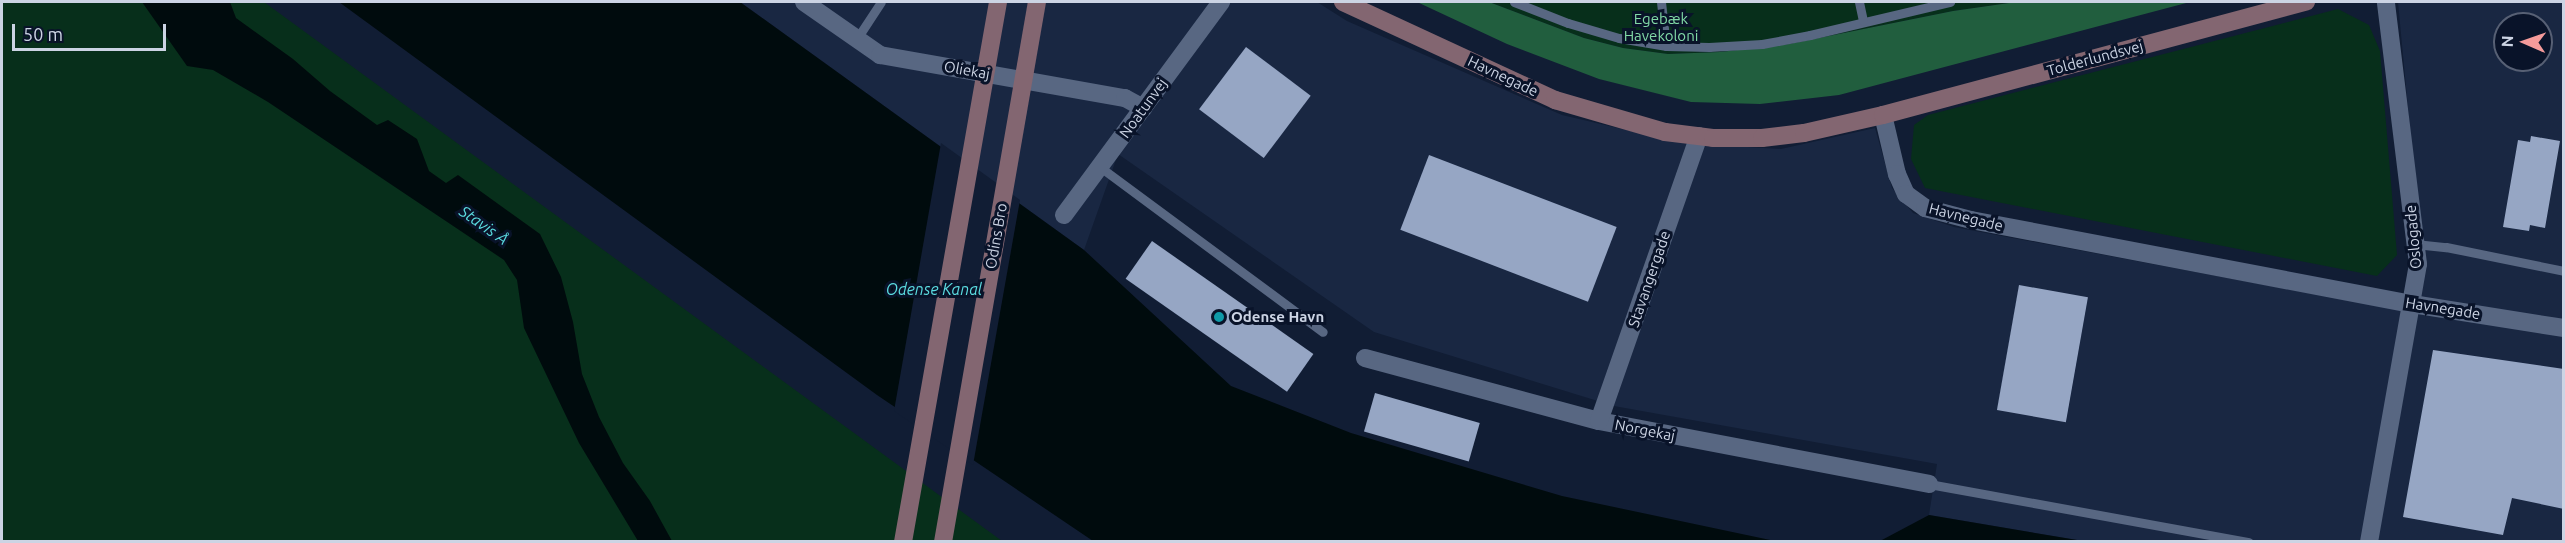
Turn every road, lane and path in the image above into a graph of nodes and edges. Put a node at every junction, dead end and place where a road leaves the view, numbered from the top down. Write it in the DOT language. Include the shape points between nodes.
graph roads {
  1 [pos="804,2"];
  2 [pos="881,2"];
  3 [pos="998,2"];
  4 [pos="1037,2"];
  5 [pos="1221,2"];
  6 [pos="1343,2"];
  7 [pos="1514,2"];
  8 [pos="1661,2"];
  9 [pos="1859,2"];
  10 [pos="1950,2"];
  11 [pos="2306,2"];
  12 [pos="2386,2"];
  13 [pos="1863,21"];
  14 [pos="856,40"];
  15 [pos="1666,46"];
  16 [pos="1143,108"];
  17 [pos="1883,115"];
  18 [pos="1700,136"];
  19 [pos="1100,167"];
  20 [pos="1064,215"];
  21 [pos="2415,244"];
  22 [pos="2564,271"];
  23 [pos="2412,303"];
  24 [pos="2564,328"];
  25 [pos="1323,332"];
  26 [pos="1365,358"];
  27 [pos="1599,421"];
  28 [pos="1929,484"];
  29 [pos="903,542"];
  30 [pos="943,542"];
  31 [pos="2249,542"];
  32 [pos="2369,542"];
  1 -- 14 [label="street, Oliekaj"];
  2 -- 14 [label="lane"];
  3 -- 29 [label="main road"];
  4 -- 30 [label="main road, Odins Bro"];
  5 -- 16 [label="street, Noatunvej"];
  6 -- 18 [label="main road, Havnegade" via="1555,100 1665,132"];
  7 -- 15 [label="lane" via="1619,38"];
  8 -- 15 [label="lane"];
  9 -- 13 [label="lane"];
  10 -- 13 [label="lane"];
  11 -- 17 [label="main road, Tolderlundsvej"];
  12 -- 21 [label="street, Oslogade"];
  13 -- 15 [label="lane" via="1762,44"];
  14 -- 16 [label="street, Oliekaj" via="880,55 1125,98"];
  16 -- 19 [label="street, Noatunvej"];
  17 -- 18 [label="main road, Havnegade" via="1762,138"];
  17 -- 23 [label="street, Havnegade" via="1897,174 1906,194 1925,208"];
  18 -- 27 [label="street, Stavangergade"];
  19 -- 20 [label="street, Noatunvej"];
  19 -- 25 [label="lane"];
  21 -- 22 [label="lane"];
  21 -- 23 [label="street, Oslogade" via="2418,264"];
  23 -- 24 [label="street, Havnegade"];
  23 -- 32 [label="street, Oslogade"];
  26 -- 27 [label="street, Norgekaj"];
  27 -- 28 [label="street, Norgekaj"];
  28 -- 31 [label="lane"];
}
